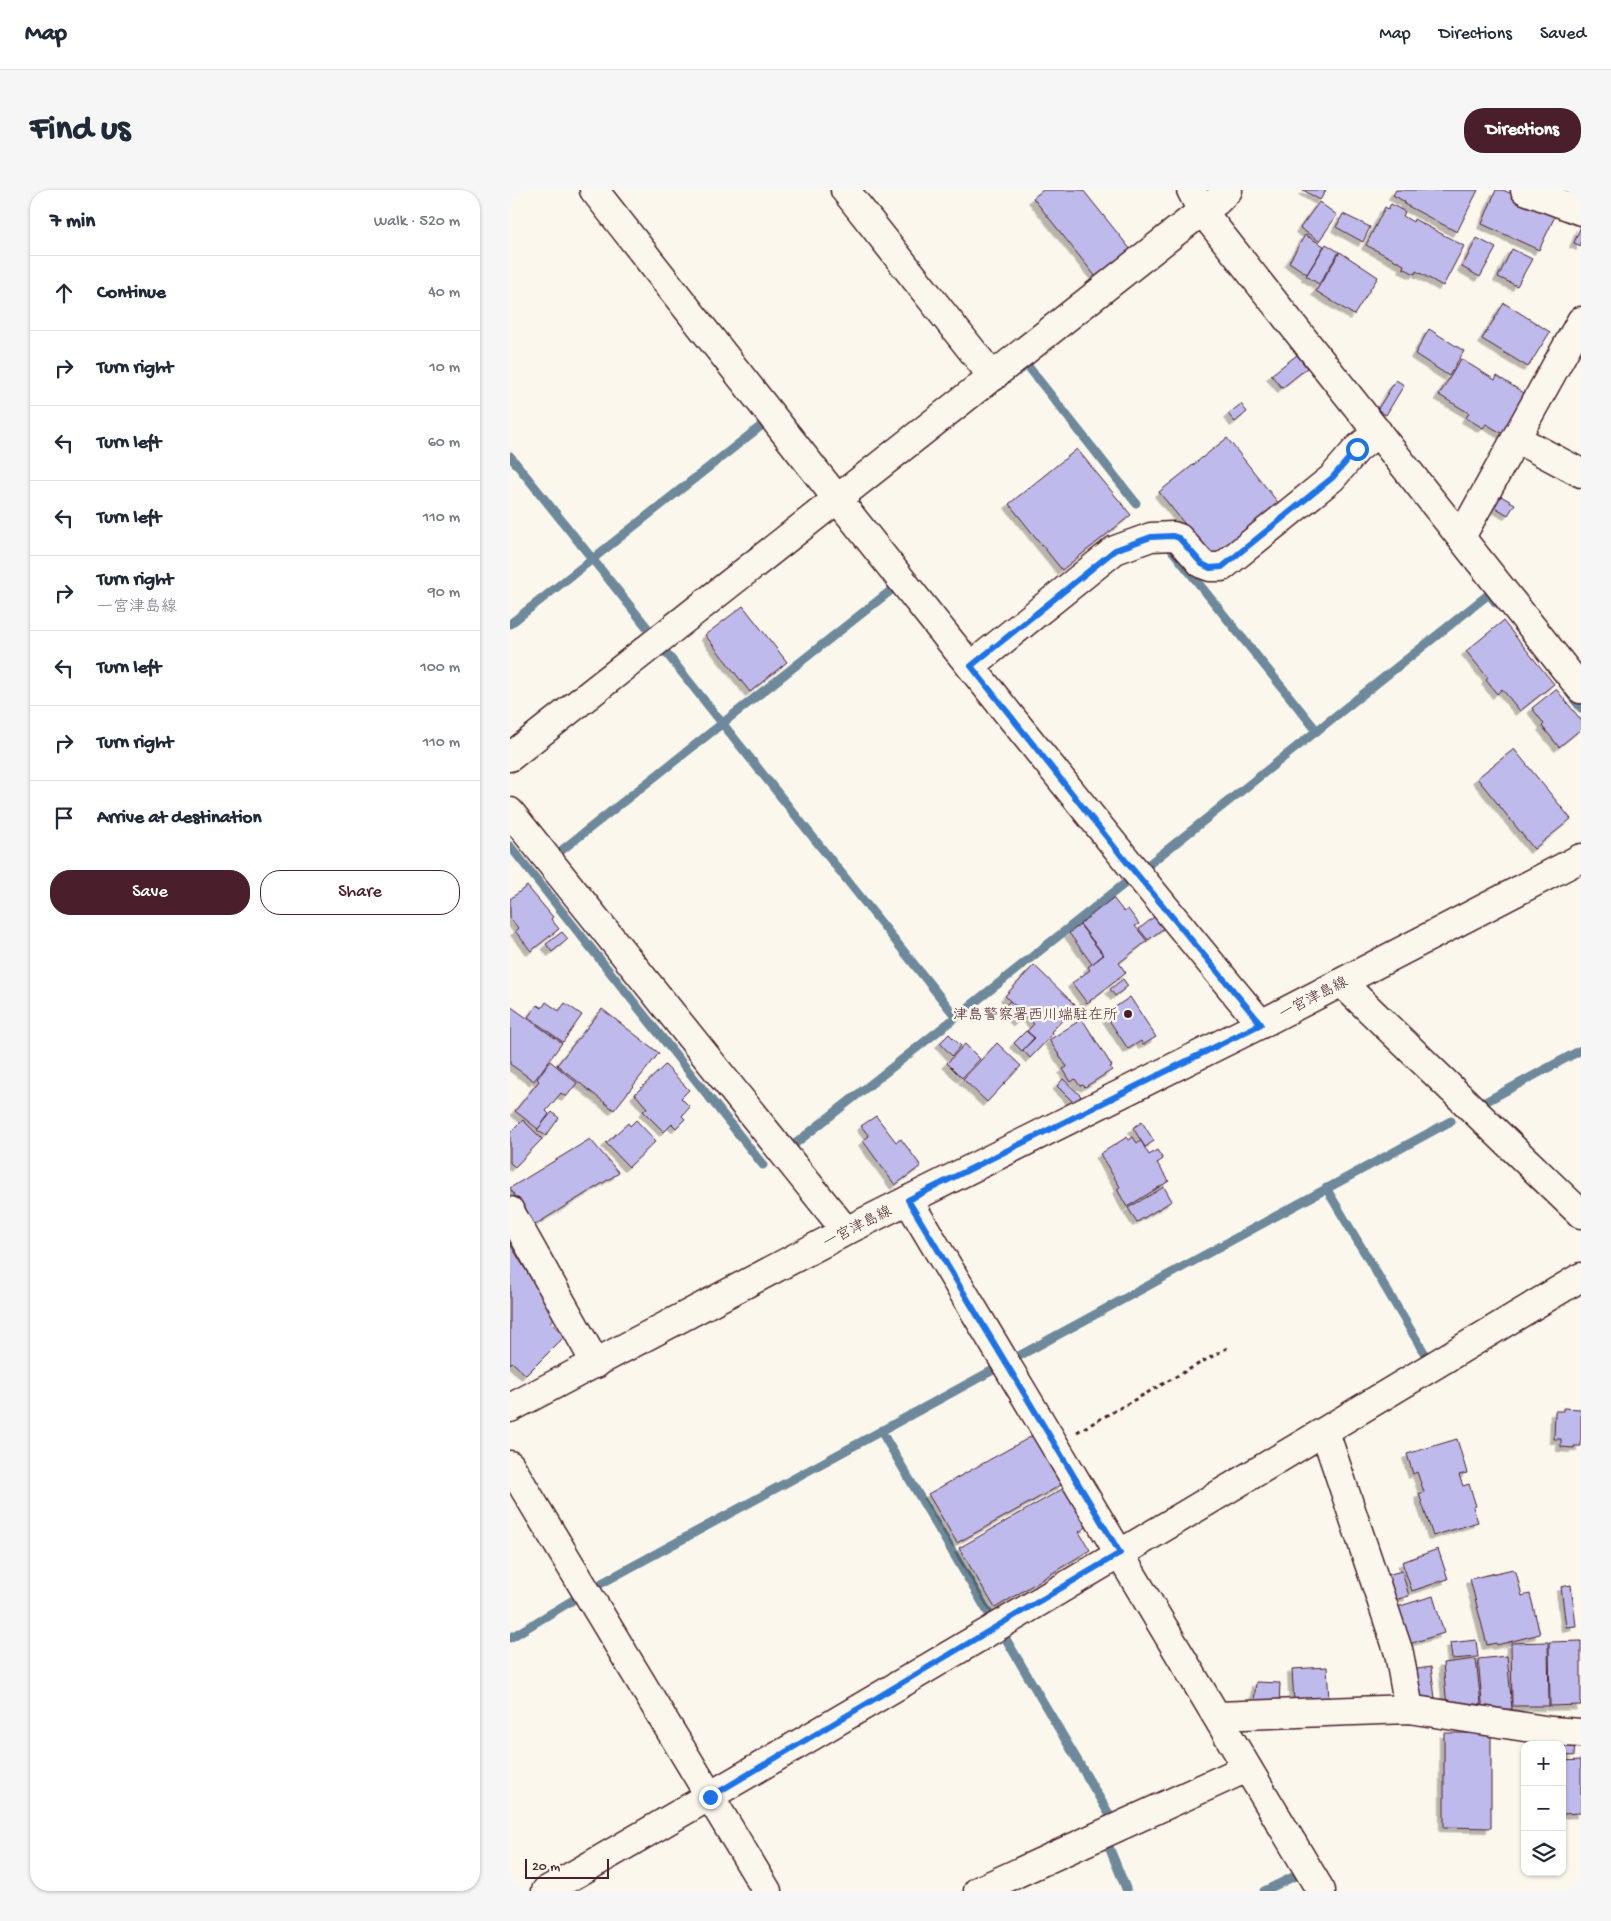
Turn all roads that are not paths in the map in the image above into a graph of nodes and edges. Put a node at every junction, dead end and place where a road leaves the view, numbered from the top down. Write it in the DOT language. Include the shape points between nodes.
graph roads {
  1 [pos="594,190"];
  2 [pos="845,190"];
  3 [pos="1228,190"];
  4 [pos="1525,190"];
  5 [pos="1196,200"];
  6 [pos="1581,211"];
  7 [pos="1581,321"];
  8 [pos="993,377"];
  9 [pos="1378,432"];
  10 [pos="1517,439"];
  11 [pos="1581,473"];
  12 [pos="837,500"];
  13 [pos="1461,537"];
  14 [pos="971,666"];
  15 [pos="1581,689"];
  16 [pos="510,758"];
  17 [pos="510,812"];
  18 [pos="1581,858"];
  19 [pos="1342,983"];
  20 [pos="1261,1024"];
  21 [pos="908,1200"];
  22 [pos="510,1210"];
  23 [pos="1581,1214"];
  24 [pos="846,1231"];
  25 [pos="1581,1277"];
  26 [pos="596,1364"];
  27 [pos="510,1408"];
  28 [pos="1325,1432"];
  29 [pos="510,1465"];
  30 [pos="1120,1553"];
  31 [pos="1408,1710"];
  32 [pos="1217,1716"];
  33 [pos="1581,1733"];
  34 [pos="1248,1768"];
  35 [pos="710,1797"];
  36 [pos="546,1891"];
  37 [pos="767,1891"];
  38 [pos="978,1891"];
  39 [pos="1321,1891"];
  1 -- 12 [label="street"];
  2 -- 8 [label="street"];
  3 -- 5 [label="street" via="1217,201"];
  4 -- 6 [label="street"];
  5 -- 8 [label="street"];
  5 -- 9 [label="street"];
  7 -- 10 [label="street"];
  8 -- 12 [label="street"];
  9 -- 13 [label="street"];
  9 -- 14 [label="street" via="1357,449 1332,478 1222,567 1210,568 1202,564 1179,538 1173,536 1151,537 1115,550"];
  10 -- 11 [label="street"];
  10 -- 13 [label="street"];
  12 -- 14 [label="street"];
  12 -- 16 [label="street"];
  13 -- 15 [label="street"];
  14 -- 20 [label="street" via="1120,854"];
  17 -- 24 [label="street"];
  18 -- 19 [label="street, 一宮津島線"];
  19 -- 20 [label="street, 一宮津島線"];
  19 -- 23 [label="street"];
  20 -- 21 [label="street, 一宮津島線"];
  21 -- 24 [label="street, 一宮津島線"];
  21 -- 30 [label="street"];
  22 -- 26 [label="street"];
  24 -- 26 [label="street, 一宮津島線"];
  25 -- 28 [label="street"];
  26 -- 27 [label="street, 一宮津島線"];
  28 -- 30 [label="street"];
  28 -- 31 [label="street" via="1399,1653"];
  29 -- 35 [label="street"];
  30 -- 32 [label="street"];
  30 -- 35 [label="street"];
  31 -- 32 [label="street"];
  31 -- 33 [label="street"];
  32 -- 34 [label="street"];
  34 -- 38 [label="street"];
  34 -- 39 [label="street"];
  35 -- 36 [label="street"];
  35 -- 37 [label="street"];
}
